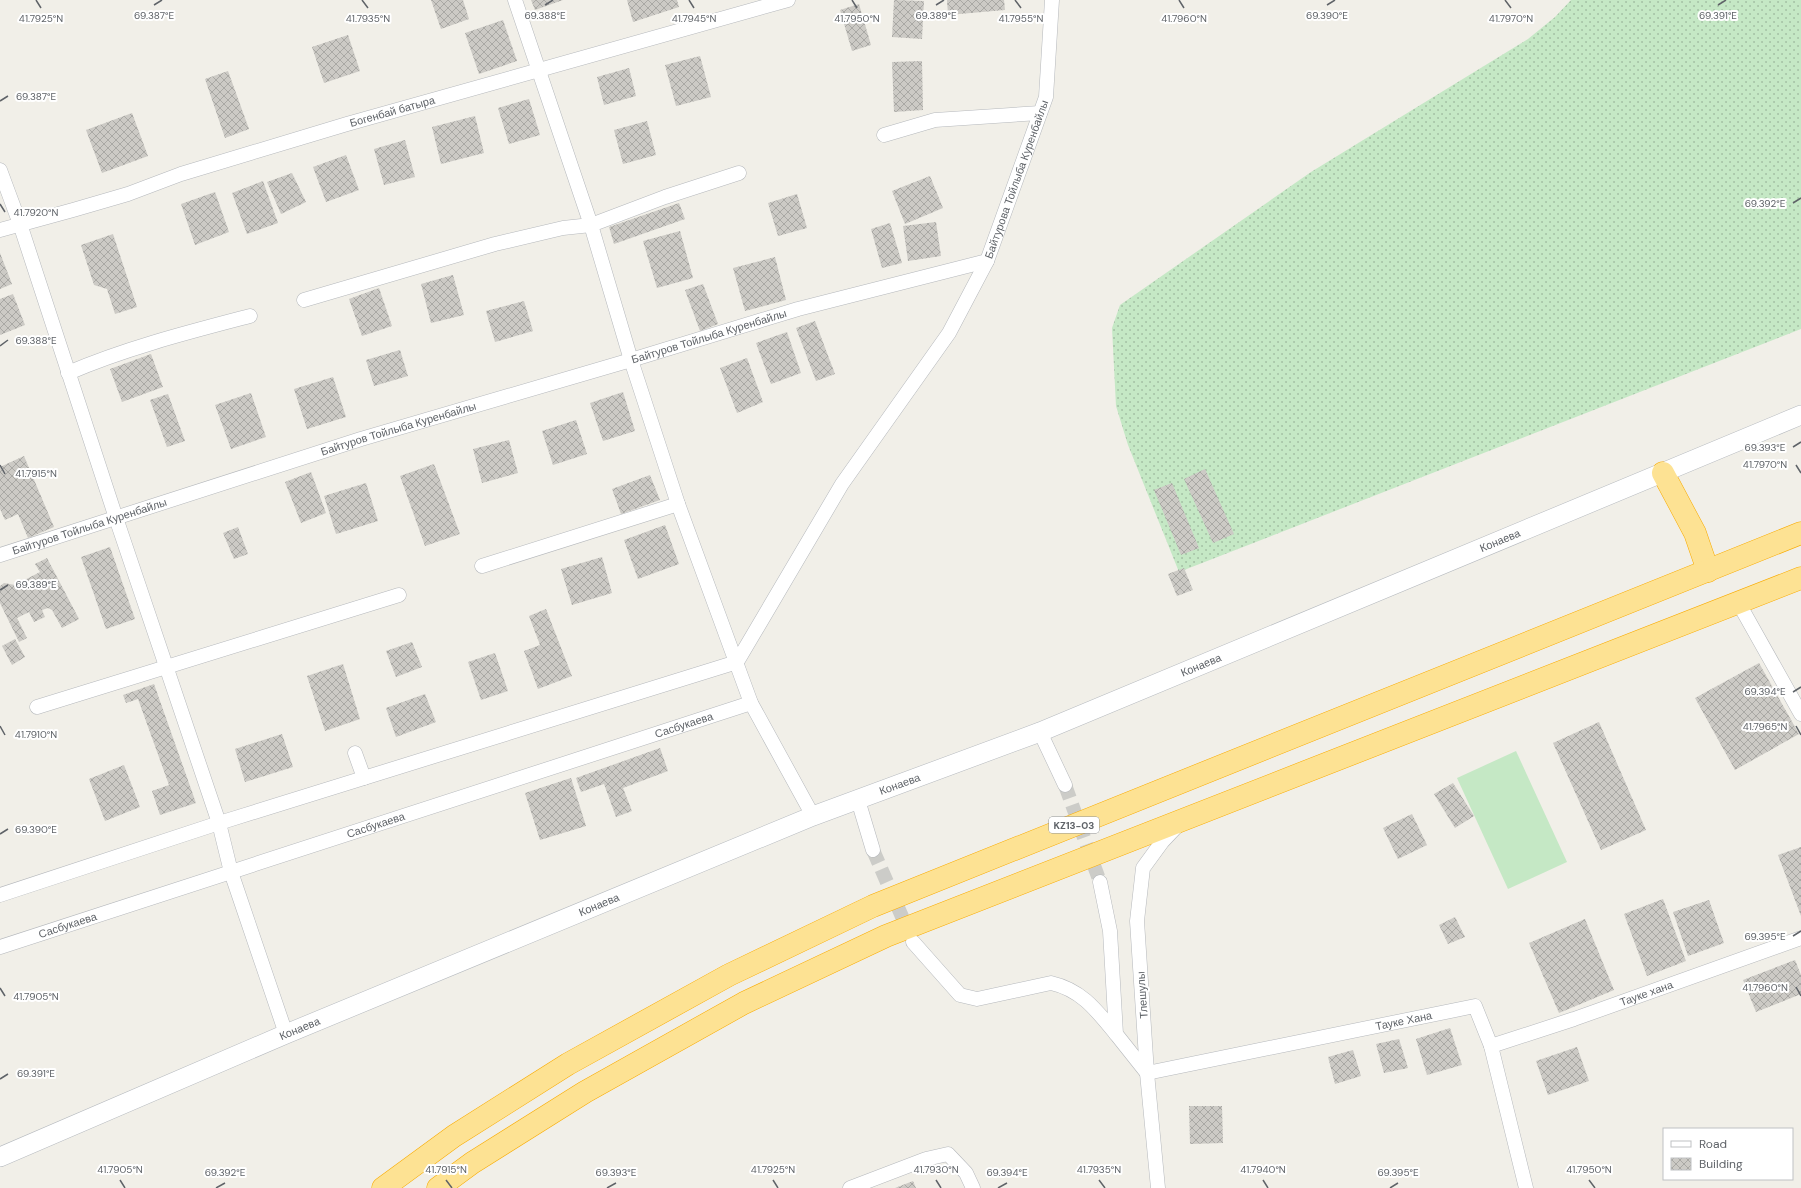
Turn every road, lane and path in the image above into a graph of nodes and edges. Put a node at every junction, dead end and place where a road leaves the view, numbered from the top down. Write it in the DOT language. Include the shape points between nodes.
graph roads {
  1 [pos="515,0"];
  2 [pos="788,0"];
  3 [pos="1052,0"];
  4 [pos="538,70"];
  5 [pos="1040,113"];
  6 [pos="884,135"];
  7 [pos="0,170"];
  8 [pos="739,172"];
  9 [pos="20,224"];
  10 [pos="591,225"];
  11 [pos="0,230"];
  12 [pos="987,260"];
  13 [pos="304,300"];
  14 [pos="798,309"];
  15 [pos="250,316"];
  16 [pos="631,360"];
  17 [pos="68,372"];
  18 [pos="1801,415"];
  19 [pos="1663,473"];
  20 [pos="678,504"];
  21 [pos="116,518"];
  22 [pos="1801,533"];
  23 [pos="0,555"];
  24 [pos="482,566"];
  25 [pos="1708,571"];
  26 [pos="1801,578"];
  27 [pos="399,594"];
  28 [pos="1738,602"];
  29 [pos="737,662"];
  30 [pos="166,668"];
  31 [pos="751,703"];
  32 [pos="37,707"];
  33 [pos="1801,714"];
  34 [pos="1040,732"];
  35 [pos="355,753"];
  36 [pos="364,778"];
  37 [pos="1065,785"];
  38 [pos="858,800"];
  39 [pos="813,816"];
  40 [pos="1185,818"];
  41 [pos="218,823"];
  42 [pos="873,850"];
  43 [pos="231,872"];
  44 [pos="1100,882"];
  45 [pos="0,895"];
  46 [pos="1801,938"];
  47 [pos="913,942"];
  48 [pos="0,947"];
  49 [pos="286,1034"];
  50 [pos="1116,1034"];
  51 [pos="1491,1046"];
  52 [pos="1147,1073"];
  53 [pos="0,1157"];
  54 [pos="383,1188"];
  55 [pos="438,1188"];
  56 [pos="850,1188"];
  57 [pos="972,1188"];
  58 [pos="1158,1188"];
  59 [pos="1526,1188"];
  1 -- 4 [label="street"];
  2 -- 4 [label="street, Богенбай батыра"];
  3 -- 5 [label="street, Байтурова Тойлыба Куренбайлы" via="1046,96"];
  4 -- 9 [label="street, Богенбай батыра" via="268,148 80,208"];
  4 -- 10 [label="street"];
  5 -- 6 [label="street" via="934,120"];
  5 -- 12 [label="street, Байтурова Тойлыба Куренбайлы"];
  7 -- 9 [label="street"];
  8 -- 10 [label="street"];
  9 -- 11 [label="street, Богенбай батыра"];
  9 -- 17 [label="street"];
  10 -- 13 [label="street" via="563,228 495,244"];
  10 -- 16 [label="street"];
  12 -- 14 [label="street, Байтурова Тойлыба Куренбайлы"];
  12 -- 29 [label="street" via="949,333 842,484"];
  14 -- 16 [label="street, Байтуров Тойлыба Куренбайлы"];
  15 -- 17 [label="street" via="149,344"];
  16 -- 20 [label="street"];
  16 -- 21 [label="street, Байтуров Тойлыба Куренбайлы" via="361,439"];
  17 -- 21 [label="street"];
  18 -- 19 [label="main road, Конаева"];
  19 -- 25 [label="highway" via="1694,533"];
  19 -- 34 [label="main road, Конаева"];
  20 -- 24 [label="street"];
  20 -- 29 [label="street"];
  21 -- 23 [label="street, Байтуров Тойлыба Куренбайлы"];
  21 -- 30 [label="street"];
  22 -- 25 [label="highway, KZ13-03"];
  25 -- 54 [label="highway, KZ13-03" via="873,906 729,975 568,1064 454,1136"];
  26 -- 28 [label="highway"];
  27 -- 30 [label="street"];
  28 -- 33 [label="street"];
  28 -- 40 [label="highway"];
  29 -- 31 [label="street"];
  29 -- 36 [label="street"];
  30 -- 32 [label="street"];
  30 -- 41 [label="street"];
  31 -- 39 [label="street"];
  31 -- 43 [label="street, Сасбукаева"];
  34 -- 37 [label="street"];
  34 -- 38 [label="main road, Конаева"];
  35 -- 36 [label="street"];
  36 -- 41 [label="street"];
  38 -- 39 [label="main road, Конаева"];
  38 -- 42 [label="street"];
  39 -- 49 [label="main road, Конаева"];
  40 -- 52 [label="street, Тлешулы" via="1162,842 1143,868 1137,920"];
  40 -- 55 [label="highway" via="886,936 744,1004 585,1092 472,1163"];
  41 -- 43 [label="street"];
  41 -- 45 [label="street"];
  43 -- 48 [label="street, Сасбукаева"];
  43 -- 49 [label="street"];
  44 -- 50 [label="street" via="1110,931"];
  46 -- 51 [label="street, Тауке хана"];
  47 -- 50 [label="street" via="960,995 977,999 1051,983 1063,985 1088,1001"];
  49 -- 53 [label="main road, Конаева"];
  50 -- 52 [label="street"];
  51 -- 52 [label="street, Тауке Хана" via="1475,1006"];
  51 -- 59 [label="street, Тауке Хана"];
  52 -- 58 [label="street, Тлешулы"];
  56 -- 57 [label="street" via="926,1158 948,1154 966,1173"];
}
